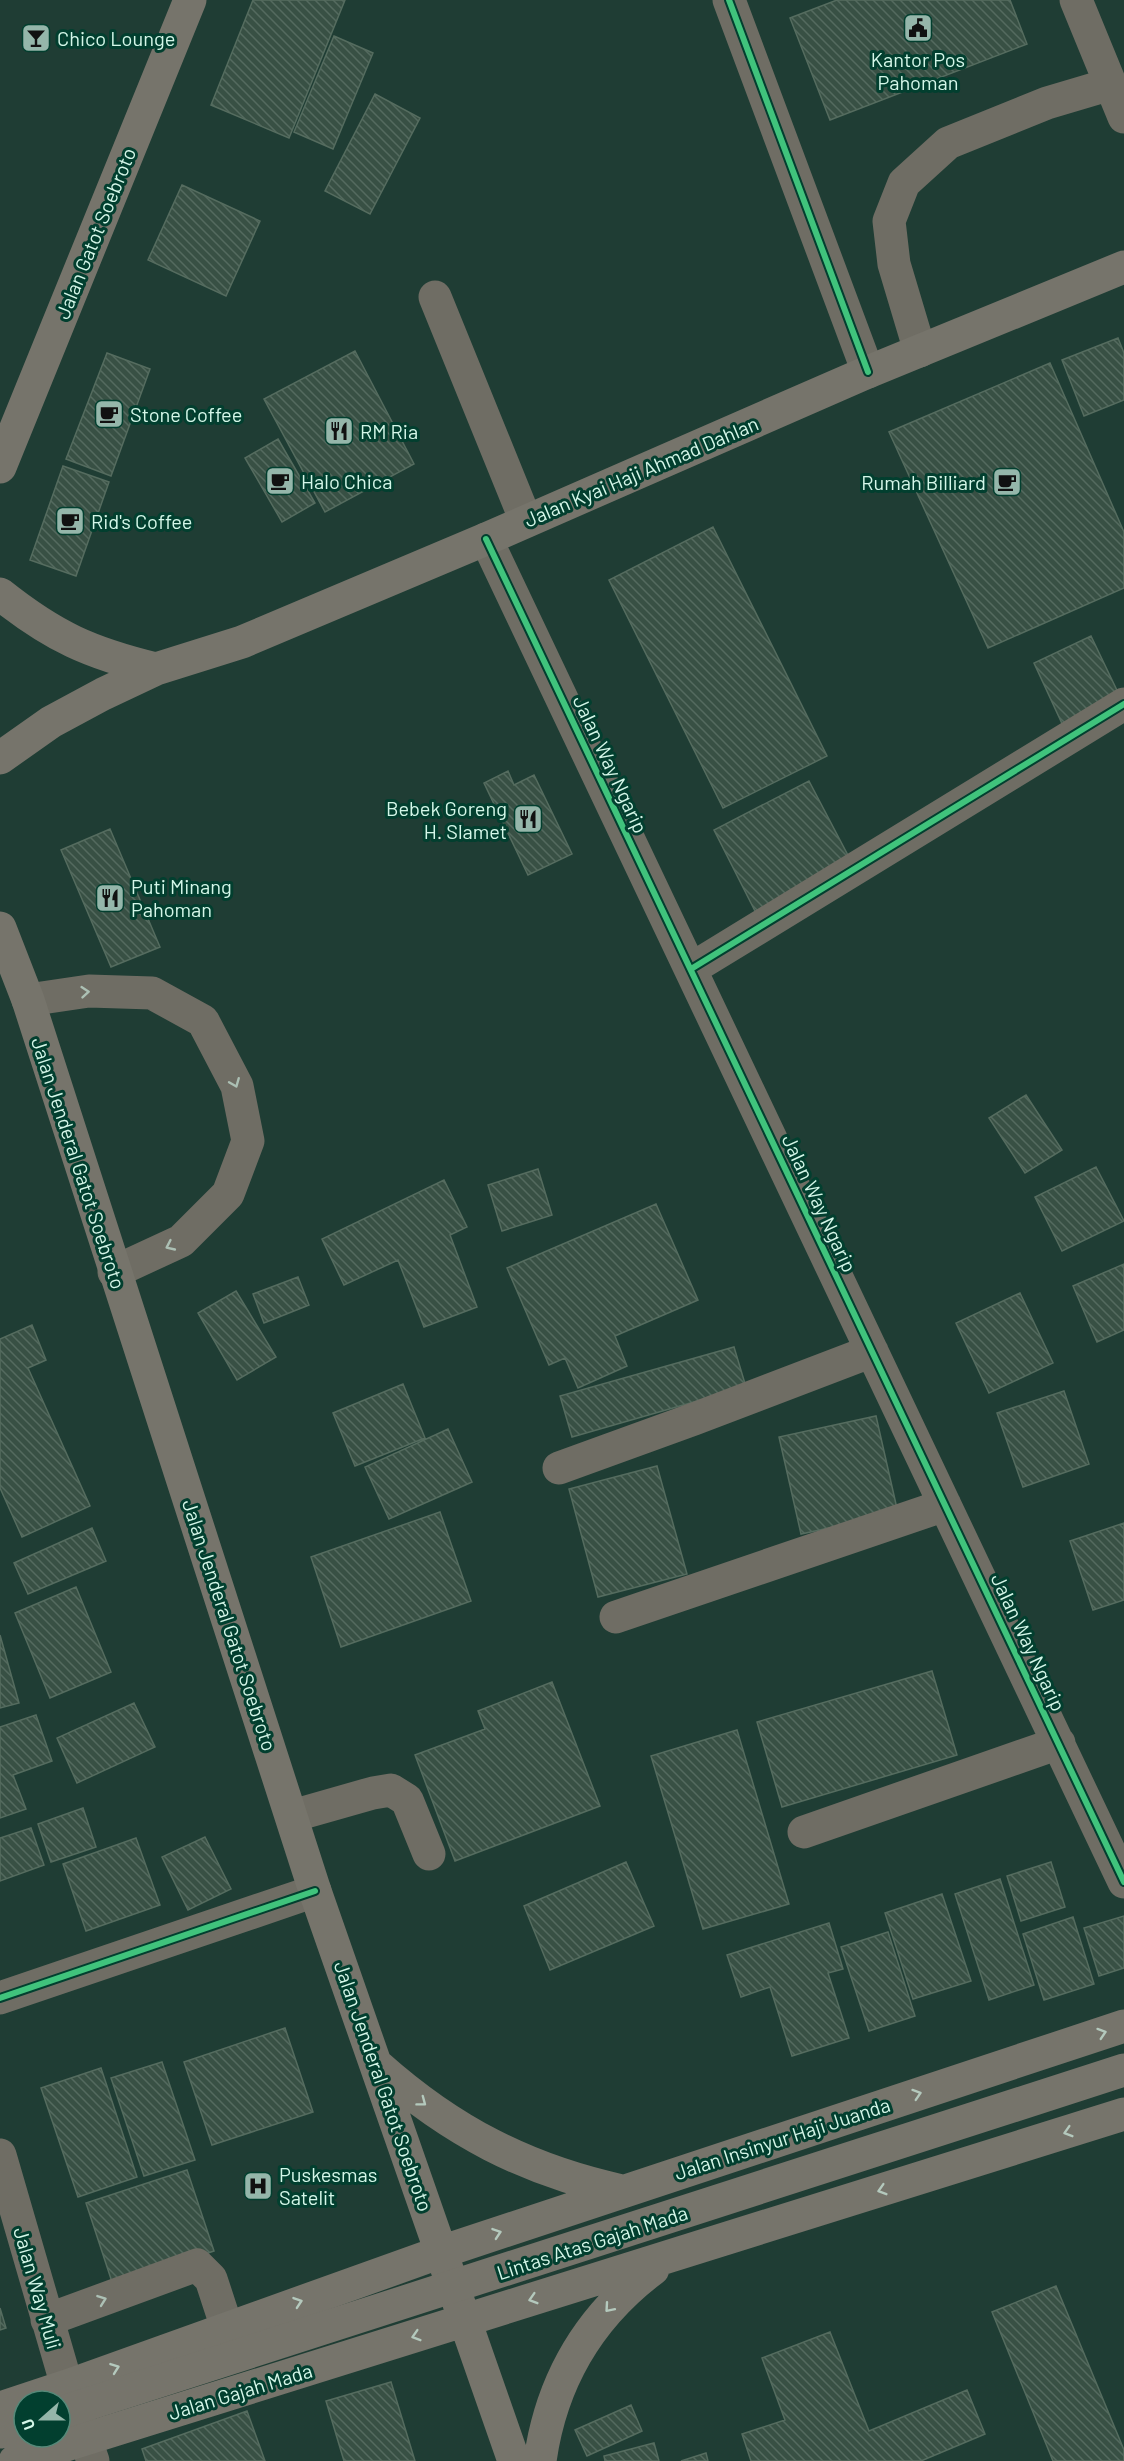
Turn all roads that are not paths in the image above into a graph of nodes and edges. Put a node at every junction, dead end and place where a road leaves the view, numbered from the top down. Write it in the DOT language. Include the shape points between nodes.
graph roads {
  1 [pos="190,0"];
  2 [pos="729,0"];
  3 [pos="1076,0"];
  4 [pos="1111,84"];
  5 [pos="1124,117"];
  6 [pos="1124,267"];
  7 [pos="435,297"];
  8 [pos="920,351"];
  9 [pos="868,372"];
  10 [pos="0,467"];
  11 [pos="526,521"];
  12 [pos="486,538"];
  13 [pos="0,594"];
  14 [pos="156,669"];
  15 [pos="1124,704"];
  16 [pos="0,758"];
  17 [pos="0,928"];
  18 [pos="691,969"];
  19 [pos="27,1000"];
  20 [pos="114,1272"];
  21 [pos="872,1351"];
  22 [pos="559,1468"];
  23 [pos="945,1505"];
  24 [pos="616,1617"];
  25 [pos="1059,1743"];
  26 [pos="292,1816"];
  27 [pos="804,1832"];
  28 [pos="429,1854"];
  29 [pos="1124,1882"];
  30 [pos="315,1891"];
  31 [pos="0,1998"];
  32 [pos="1124,2026"];
  33 [pos="377,2064"];
  34 [pos="1124,2070"];
  35 [pos="1124,2114"];
  36 [pos="0,2155"];
  37 [pos="621,2190"];
  38 [pos="441,2252"];
  39 [pos="669,2257"];
  40 [pos="47,2320"];
  41 [pos="466,2320"];
  42 [pos="226,2328"];
  43 [pos="62,2389"];
  44 [pos="72,2395"];
  45 [pos="72,2397"];
  46 [pos="72,2415"];
  47 [pos="89,2450"];
  48 [pos="15,2461"];
  49 [pos="514,2461"];
  50 [pos="540,2461"];
  1 -- 10 [label="main road, Jalan Gatot Soebroto"];
  2 -- 9 [label="street"];
  3 -- 4 [label="street"];
  4 -- 5 [label="street"];
  4 -- 8 [label="street" via="1047,103 948,143 904,183 889,221 894,264"];
  6 -- 8 [label="main road, Jalan Kyai Haji Ahmad Dahlan"];
  7 -- 11 [label="street"];
  8 -- 9 [label="main road, Jalan Kyai Haji Ahmad Dahlan"];
  9 -- 11 [label="main road, Jalan Kyai Haji Ahmad Dahlan"];
  11 -- 12 [label="main road, Jalan Kyai Haji Ahmad Dahlan"];
  12 -- 14 [label="main road, Jalan Kyai Haji Ahmad Dahlan" via="242,642"];
  12 -- 18 [label="street, Jalan Way Ngarip"];
  13 -- 14 [label="main road" via="69,641 112,658"];
  14 -- 16 [label="main road, Jalan Kyai Haji Ahmad Dahlan" via="51,722"];
  15 -- 18 [label="street"];
  17 -- 19 [label="main road, Jalan Jenderal Gatot Soebroto"];
  18 -- 21 [label="street, Jalan Way Ngarip"];
  19 -- 20 [label="main road, Jalan Jenderal Gatot Soebroto"];
  19 -- 20 [label="street, one-way" via="89,991 152,993 203,1021 237,1086 248,1141 228,1194 181,1241"];
  20 -- 26 [label="main road, Jalan Jenderal Gatot Soebroto"];
  21 -- 22 [label="street"];
  21 -- 23 [label="street, Jalan Way Ngarip"];
  23 -- 24 [label="street"];
  23 -- 25 [label="street, Jalan Way Ngarip"];
  25 -- 27 [label="street"];
  25 -- 29 [label="street, Jalan Way Ngarip"];
  26 -- 28 [label="street" via="391,1790 406,1800"];
  26 -- 30 [label="main road, Jalan Jenderal Gatot Soebroto"];
  30 -- 31 [label="street"];
  30 -- 33 [label="main road, Jalan Jenderal Gatot Soebroto"];
  37 -- 32 [label="main road, Jalan Insinyur Haji Juanda, one-way"];
  33 -- 37 [label="main road, one-way" via="431,2109 480,2140 554,2173"];
  33 -- 38 [label="main road, Jalan Jenderal Gatot Soebroto"];
  34 -- 45 [label="main road, Lintas Atas Gajah Mada, bridge"];
  35 -- 39 [label="main road, one-way"];
  36 -- 40 [label="street, Jalan Way Muli"];
  38 -- 37 [label="main road, Jalan Insinyur Haji Juanda, one-way"];
  38 -- 41 [label="main road, Jalan Jenderal Gatot Soebroto"];
  42 -- 38 [label="main road, one-way"];
  39 -- 41 [label="main road, one-way"];
  39 -- 50 [label="main road, one-way" via="615,2301 578,2348 553,2402"];
  40 -- 42 [label="street, one-way" via="197,2265 211,2279"];
  40 -- 43 [label="street, Jalan Way Muli"];
  41 -- 47 [label="main road, Jalan Gajah Mada, one-way"];
  41 -- 49 [label="main road, Jalan Jenderal Gatot Soebroto"];
  44 -- 42 [label="main road, one-way"];
  46 -- 47 [label="street, Jalan Way Muli"];
  47 -- 48 [label="main road, Jalan Gajah Mada"];
}
